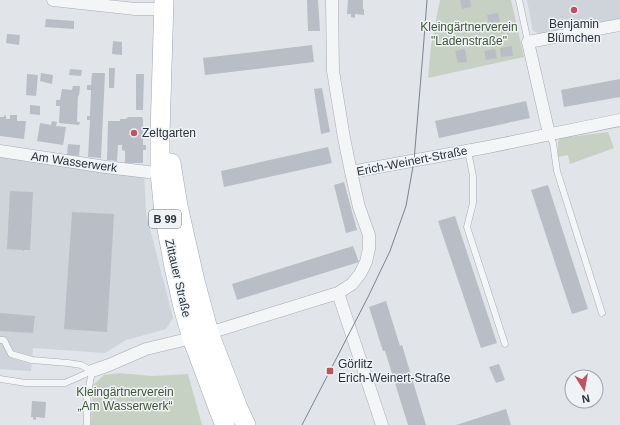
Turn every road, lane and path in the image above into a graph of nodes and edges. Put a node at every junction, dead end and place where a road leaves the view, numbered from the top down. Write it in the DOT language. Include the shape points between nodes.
graph roads {
  1 [pos="53,0"];
  2 [pos="332,0"];
  3 [pos="519,0"];
  4 [pos="163,5"];
  5 [pos="620,25"];
  6 [pos="528,42"];
  7 [pos="620,120"];
  8 [pos="549,134"];
  9 [pos="0,151"];
  10 [pos="468,151"];
  11 [pos="160,171"];
  12 [pos="351,172"];
  13 [pos="338,293"];
  14 [pos="602,313"];
  15 [pos="201,335"];
  16 [pos="0,340"];
  17 [pos="505,344"];
  18 [pos="92,371"];
  19 [pos="0,380"];
  20 [pos="87,425"];
  21 [pos="225,425"];
  22 [pos="246,425"];
  23 [pos="382,425"];
  1 -- 4 [label="street" via="135,9"];
  2 -- 12 [label="street" via="333,71"];
  3 -- 6 [label="lane"];
  4 -- 11 [label="main road, Zittauer Straße / B 99"];
  5 -- 6 [label="street"];
  6 -- 8 [label="street"];
  7 -- 8 [label="street, Erich-Weinert-Straße"];
  8 -- 10 [label="street, Erich-Weinert-Straße"];
  8 -- 14 [label="lane" via="553,143 557,171"];
  9 -- 11 [label="street, Am Wasserwerk" via="106,167"];
  10 -- 12 [label="street, Erich-Weinert-Straße"];
  10 -- 17 [label="lane" via="473,176 473,203 467,227"];
  11 -- 15 [label="main road, Zittauer Straße / B 99" via="178,206 195,281"];
  12 -- 13 [label="street, Erich-Weinert-Straße" via="369,235 370,248 360,274 352,284"];
  13 -- 15 [label="street, Erich-Weinert-Straße"];
  13 -- 23 [label="street"];
  15 -- 18 [label="street" via="146,349"];
  15 -- 21 [label="main road, Zittauer Straße / B 99"];
  15 -- 22 [label="main road, Zittauer Straße / B 99"];
  16 -- 18 [label="lane" via="4,340 11,354 32,360 81,365"];
  18 -- 19 [label="lane" via="65,383"];
  18 -- 20 [label="lane" via="87,398"];
}
